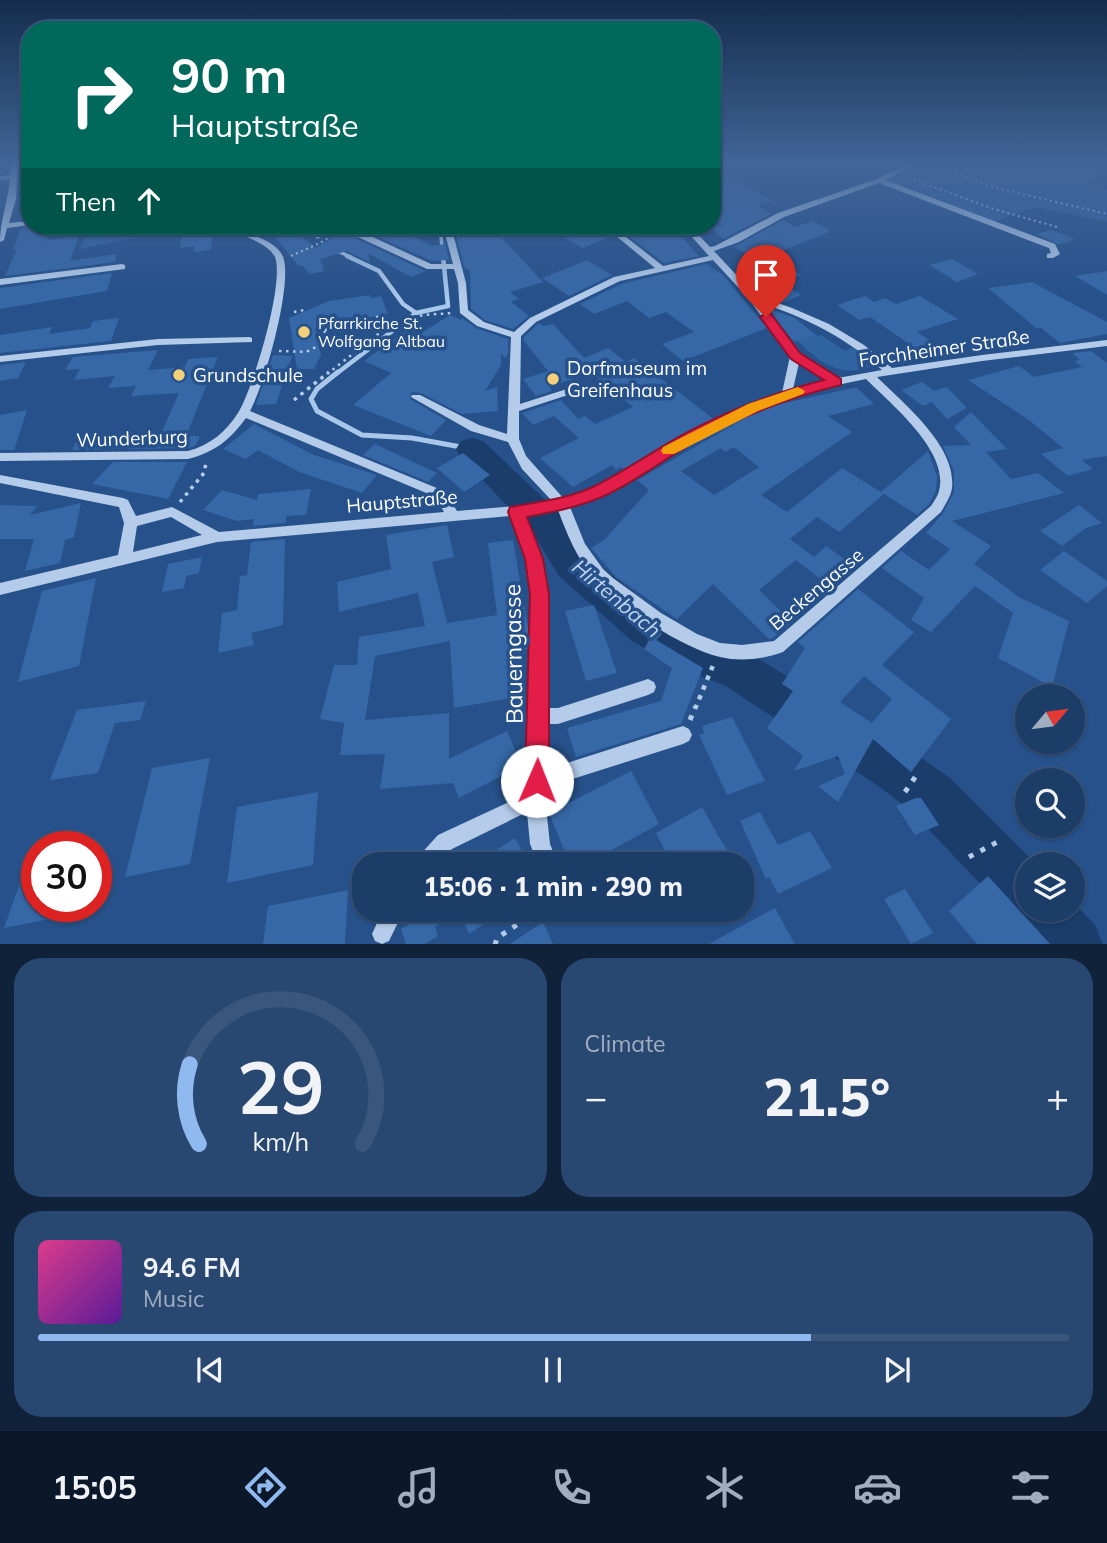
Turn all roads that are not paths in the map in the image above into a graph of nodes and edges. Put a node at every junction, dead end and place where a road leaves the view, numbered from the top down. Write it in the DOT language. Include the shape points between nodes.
graph roads {
  1 [pos="802,208"];
  2 [pos="952,208"];
  3 [pos="4,220"];
  4 [pos="248,235"];
  5 [pos="361,235"];
  6 [pos="449,235"];
  7 [pos="619,235"];
  8 [pos="694,235"];
  9 [pos="0,240"];
  10 [pos="712,254"];
  11 [pos="1049,256"];
  12 [pos="458,266"];
  13 [pos="122,267"];
  14 [pos="660,268"];
  15 [pos="0,282"];
  16 [pos="752,297"];
  17 [pos="516,335"];
  18 [pos="249,340"];
  19 [pos="1102,344"];
  20 [pos="1107,350"];
  21 [pos="795,356"];
  22 [pos="0,359"];
  23 [pos="890,372"];
  24 [pos="869,376"];
  25 [pos="836,382"];
  26 [pos="570,391"];
  27 [pos="787,394"];
  28 [pos="415,397"];
  29 [pos="515,409"];
  30 [pos="244,413"];
  31 [pos="513,439"];
  32 [pos="0,457"];
  33 [pos="0,479"];
  34 [pos="556,506"];
  35 [pos="521,512"];
  36 [pos="453,516"];
  37 [pos="131,522"];
  38 [pos="217,537"];
  39 [pos="124,559"];
  40 [pos="0,589"];
  41 [pos="649,687"];
  42 [pos="539,716"];
  43 [pos="683,735"];
  44 [pos="536,790"];
  45 [pos="436,852"];
  46 [pos="543,852"];
  47 [pos="388,922"];
  48 [pos="382,934"];
  1 -- 10 [label="street" via="749,230"];
  2 -- 11 [label="street" via="1052,246 1056,254"];
  3 -- 9 [label="street"];
  4 -- 30 [label="street, Wunderburg" via="274,249 280,259 266,351"];
  5 -- 12 [label="street" via="430,267"];
  6 -- 12 [label="street"];
  7 -- 14 [label="street"];
  8 -- 10 [label="street"];
  10 -- 14 [label="street"];
  10 -- 16 [label="street"];
  12 -- 17 [label="street" via="461,304 468,317"];
  13 -- 15 [label="street"];
  14 -- 17 [label="street" via="617,279 533,320"];
  16 -- 21 [label="street"];
  16 -- 23 [label="street" via="800,312"];
  17 -- 29 [label="street"];
  18 -- 22 [label="street" via="148,343"];
  19 -- 20 [label="street"];
  19 -- 23 [label="street, Forchheimer Straße"];
  21 -- 25 [label="street"];
  21 -- 27 [label="street"];
  23 -- 24 [label="street, Forchheimer Straße"];
  24 -- 25 [label="street, Forchheimer Straße"];
  24 -- 34 [label="street, Beckengasse" via="922,429 945,467 946,489 936,509 778,647 752,653 718,650 671,628 599,573"];
  25 -- 27 [label="street, Forchheimer Straße"];
  26 -- 29 [label="street"];
  27 -- 34 [label="street, Hauptstraße" via="694,435 599,491"];
  28 -- 31 [label="street" via="482,433"];
  29 -- 31 [label="street"];
  30 -- 32 [label="street, Wunderburg" via="208,450 188,455"];
  30 -- 36 [label="street" via="440,494"];
  31 -- 34 [label="street" via="515,450"];
  33 -- 37 [label="street" via="123,503"];
  34 -- 35 [label="street, Hauptstraße"];
  35 -- 36 [label="street, Hauptstraße"];
  35 -- 42 [label="street, Bauerngasse" via="540,594"];
  36 -- 38 [label="street, Hauptstraße"];
  37 -- 38 [label="street" via="172,512"];
  37 -- 39 [label="street"];
  38 -- 39 [label="street, Hauptstraße"];
  39 -- 40 [label="street, Hauptstraße"];
  41 -- 42 [label="street" via="558,716"];
  42 -- 44 [label="street, Bauerngasse"];
  43 -- 44 [label="street"];
  44 -- 45 [label="street" via="445,842"];
  44 -- 46 [label="street, Bauerngasse"];
  47 -- 48 [label="street"];
}
